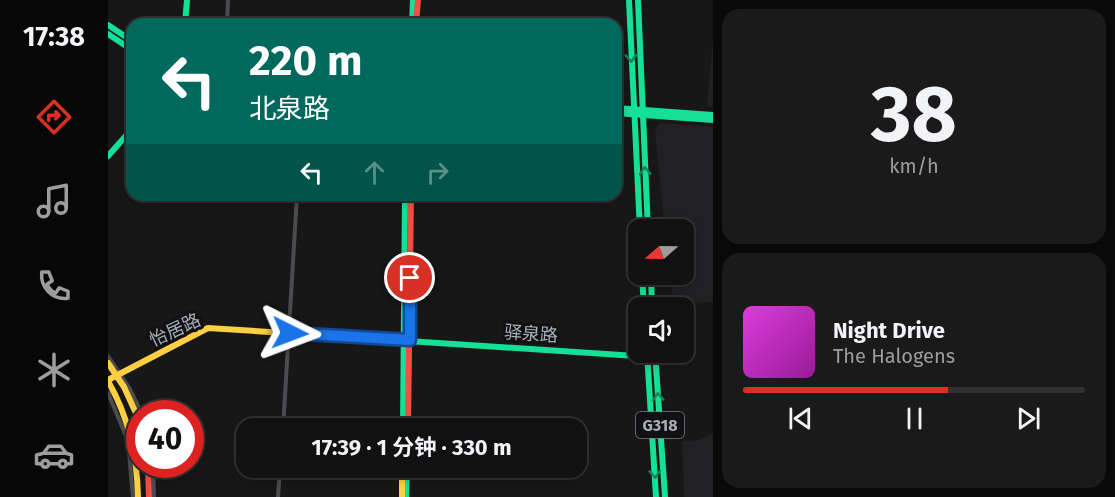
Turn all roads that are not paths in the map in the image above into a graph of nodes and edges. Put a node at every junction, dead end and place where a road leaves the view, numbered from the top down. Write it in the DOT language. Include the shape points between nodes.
graph roads {
  1 [pos="187,0"];
  2 [pos="228,0"];
  3 [pos="416,0"];
  4 [pos="629,0"];
  5 [pos="638,0"];
  6 [pos="186,18"];
  7 [pos="227,18"];
  8 [pos="414,18"];
  9 [pos="108,25"];
  10 [pos="108,34"];
  11 [pos="126,37"];
  12 [pos="126,46"];
  13 [pos="622,111"];
  14 [pos="633,112"];
  15 [pos="641,112"];
  16 [pos="713,118"];
  17 [pos="126,136"];
  18 [pos="108,156"];
  19 [pos="297,201"];
  20 [pos="405,201"];
  21 [pos="411,201"];
  22 [pos="639,219"];
  23 [pos="647,219"];
  24 [pos="290,333"];
  25 [pos="407,340"];
  26 [pos="628,354"];
  27 [pos="108,356"];
  28 [pos="108,363"];
  29 [pos="648,363"];
  30 [pos="656,363"];
  31 [pos="118,374"];
  32 [pos="108,380"];
  33 [pos="108,393"];
  34 [pos="130,400"];
  35 [pos="134,400"];
  36 [pos="284,418"];
  37 [pos="403,418"];
  38 [pos="408,418"];
  39 [pos="151,478"];
  40 [pos="279,478"];
  41 [pos="405,478"];
  42 [pos="133,497"];
  43 [pos="138,497"];
  44 [pos="152,497"];
  45 [pos="278,497"];
  46 [pos="404,497"];
  47 [pos="656,497"];
  48 [pos="665,497"];
  1 -- 6 [label="main road"];
  2 -- 7 [label="street"];
  3 -- 8 [label="main road"];
  4 -- 14 [label="main road, one-way"];
  5 -- 15 [label="main road"];
  9 -- 11 [label="main road"];
  10 -- 12 [label="main road"];
  13 -- 14 [label="main road"];
  14 -- 15 [label="main road"];
  14 -- 22 [label="main road"];
  15 -- 16 [label="main road"];
  23 -- 15 [label="main road, one-way"];
  17 -- 18 [label="main road"];
  19 -- 24 [label="street"];
  20 -- 25 [label="main road"];
  21 -- 25 [label="main road"];
  24 -- 25 [label="main road, 怡居路"];
  24 -- 31 [label="main road, 怡居路" via="208,328"];
  24 -- 36 [label="street"];
  25 -- 26 [label="main road, 驿泉路"];
  25 -- 37 [label="main road"];
  25 -- 38 [label="main road"];
  27 -- 31 [label="street"];
  28 -- 31 [label="main road"];
  29 -- 47 [label="main road, G318, one-way"];
  48 -- 30 [label="main road, G318, one-way"];
  31 -- 32 [label="main road, 怡居路"];
  31 -- 34 [label="main road"];
  31 -- 35 [label="street"];
  32 -- 43 [label="main road" via="133,437"];
  33 -- 42 [label="street" via="129,441"];
  39 -- 44 [label="main road"];
  40 -- 45 [label="street"];
  41 -- 46 [label="main road"];
}
